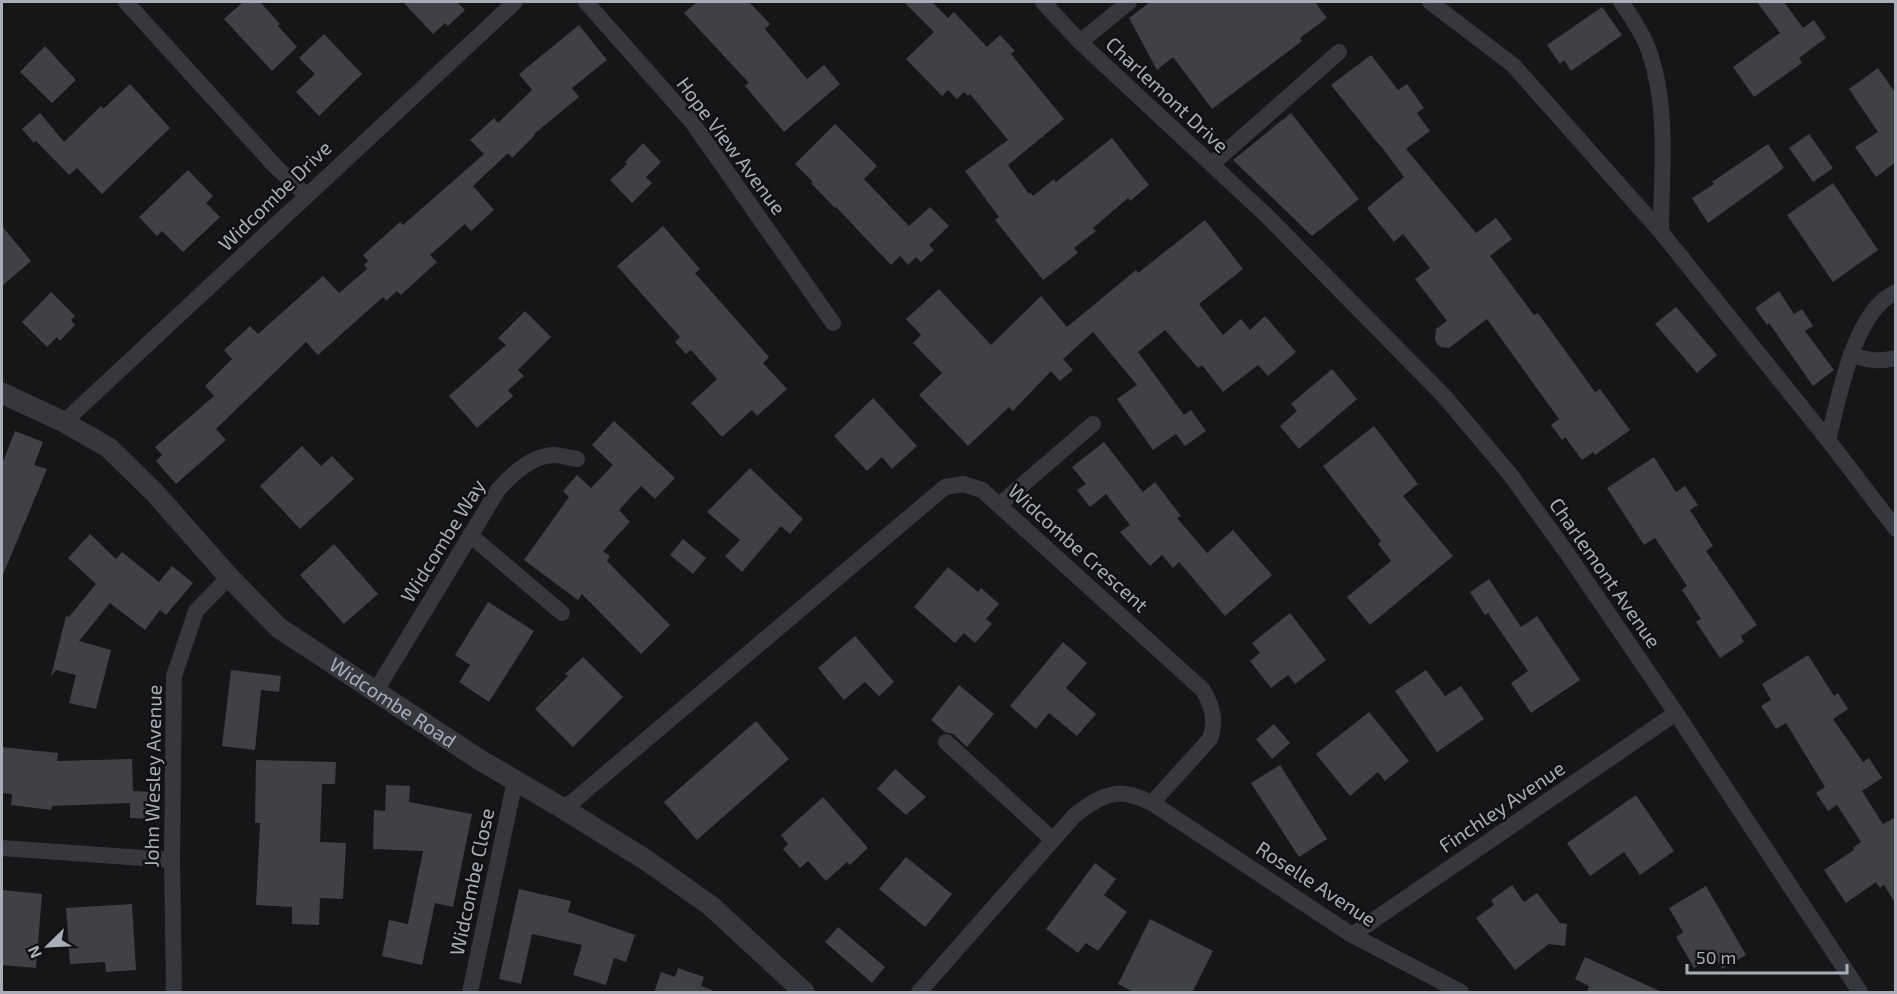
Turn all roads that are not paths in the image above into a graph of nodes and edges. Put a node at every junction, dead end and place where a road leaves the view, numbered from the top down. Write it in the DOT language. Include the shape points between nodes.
graph roads {
  1 [pos="126,2"];
  2 [pos="515,2"];
  3 [pos="586,2"];
  4 [pos="1043,2"];
  5 [pos="1129,2"];
  6 [pos="1430,2"];
  7 [pos="1621,2"];
  8 [pos="1080,42"];
  9 [pos="1339,52"];
  10 [pos="1212,164"];
  11 [pos="306,195"];
  12 [pos="1267,216"];
  13 [pos="1661,232"];
  14 [pos="1896,292"];
  15 [pos="833,323"];
  16 [pos="1851,354"];
  17 [pos="1896,358"];
  18 [pos="2,393"];
  19 [pos="63,422"];
  20 [pos="1093,424"];
  21 [pos="1828,440"];
  22 [pos="577,459"];
  23 [pos="999,504"];
  24 [pos="1896,529"];
  25 [pos="470,535"];
  26 [pos="229,577"];
  27 [pos="562,613"];
  28 [pos="375,692"];
  29 [pos="1676,713"];
  30 [pos="946,742"];
  31 [pos="515,781"];
  32 [pos="1152,803"];
  33 [pos="564,809"];
  34 [pos="1053,840"];
  35 [pos="2,848"];
  36 [pos="172,860"];
  37 [pos="1352,935"];
  38 [pos="174,993"];
  39 [pos="470,993"];
  40 [pos="804,993"];
  41 [pos="919,993"];
  42 [pos="1461,993"];
  43 [pos="1860,993"];
  1 -- 11 [label="street"];
  2 -- 11 [label="street, Widcombe Drive"];
  3 -- 15 [label="street, Hope View Avenue" via="692,122"];
  4 -- 8 [label="street, Charlemont Drive"];
  5 -- 8 [label="street"];
  6 -- 13 [label="street" via="1514,65"];
  7 -- 13 [label="street" via="1650,52 1658,84 1662,121"];
  8 -- 10 [label="street, Charlemont Drive"];
  9 -- 10 [label="street"];
  10 -- 12 [label="street, Charlemont Drive"];
  11 -- 19 [label="street, Widcombe Drive"];
  12 -- 29 [label="street, Charlemont Avenue" via="1444,396 1509,473"];
  13 -- 21 [label="street"];
  14 -- 16 [label="street" via="1875,309"];
  16 -- 17 [label="street" via="1880,362"];
  16 -- 21 [label="street"];
  18 -- 19 [label="street, Widcombe Road"];
  19 -- 26 [label="street, Widcombe Road" via="109,448 155,493"];
  20 -- 23 [label="street"];
  21 -- 24 [label="street"];
  22 -- 25 [label="street, Widcombe Way" via="554,455 522,467 498,490"];
  23 -- 32 [label="street, Widcombe Crescent" via="1203,690 1210,702 1214,728 1210,739"];
  23 -- 33 [label="street, Widcombe Crescent" via="982,490 963,484 945,486"];
  25 -- 27 [label="street"];
  25 -- 28 [label="street, Widcombe Way"];
  26 -- 28 [label="street, Widcombe Road" via="279,628"];
  26 -- 36 [label="street, John Wesley Avenue" via="196,610 174,676"];
  28 -- 31 [label="street, Widcombe Road"];
  29 -- 37 [label="street, Finchley Avenue"];
  29 -- 43 [label="street, Charlemont Avenue"];
  30 -- 34 [label="street"];
  31 -- 33 [label="street, Widcombe Road"];
  31 -- 39 [label="street, Widcombe Close"];
  32 -- 34 [label="street" via="1128,794 1106,796 1074,816"];
  32 -- 37 [label="street, Roselle Avenue"];
  33 -- 40 [label="street, Widcombe Road" via="711,906"];
  34 -- 41 [label="street"];
  35 -- 36 [label="street"];
  36 -- 38 [label="street, John Wesley Avenue"];
  37 -- 42 [label="street, Roselle Avenue"];
}
